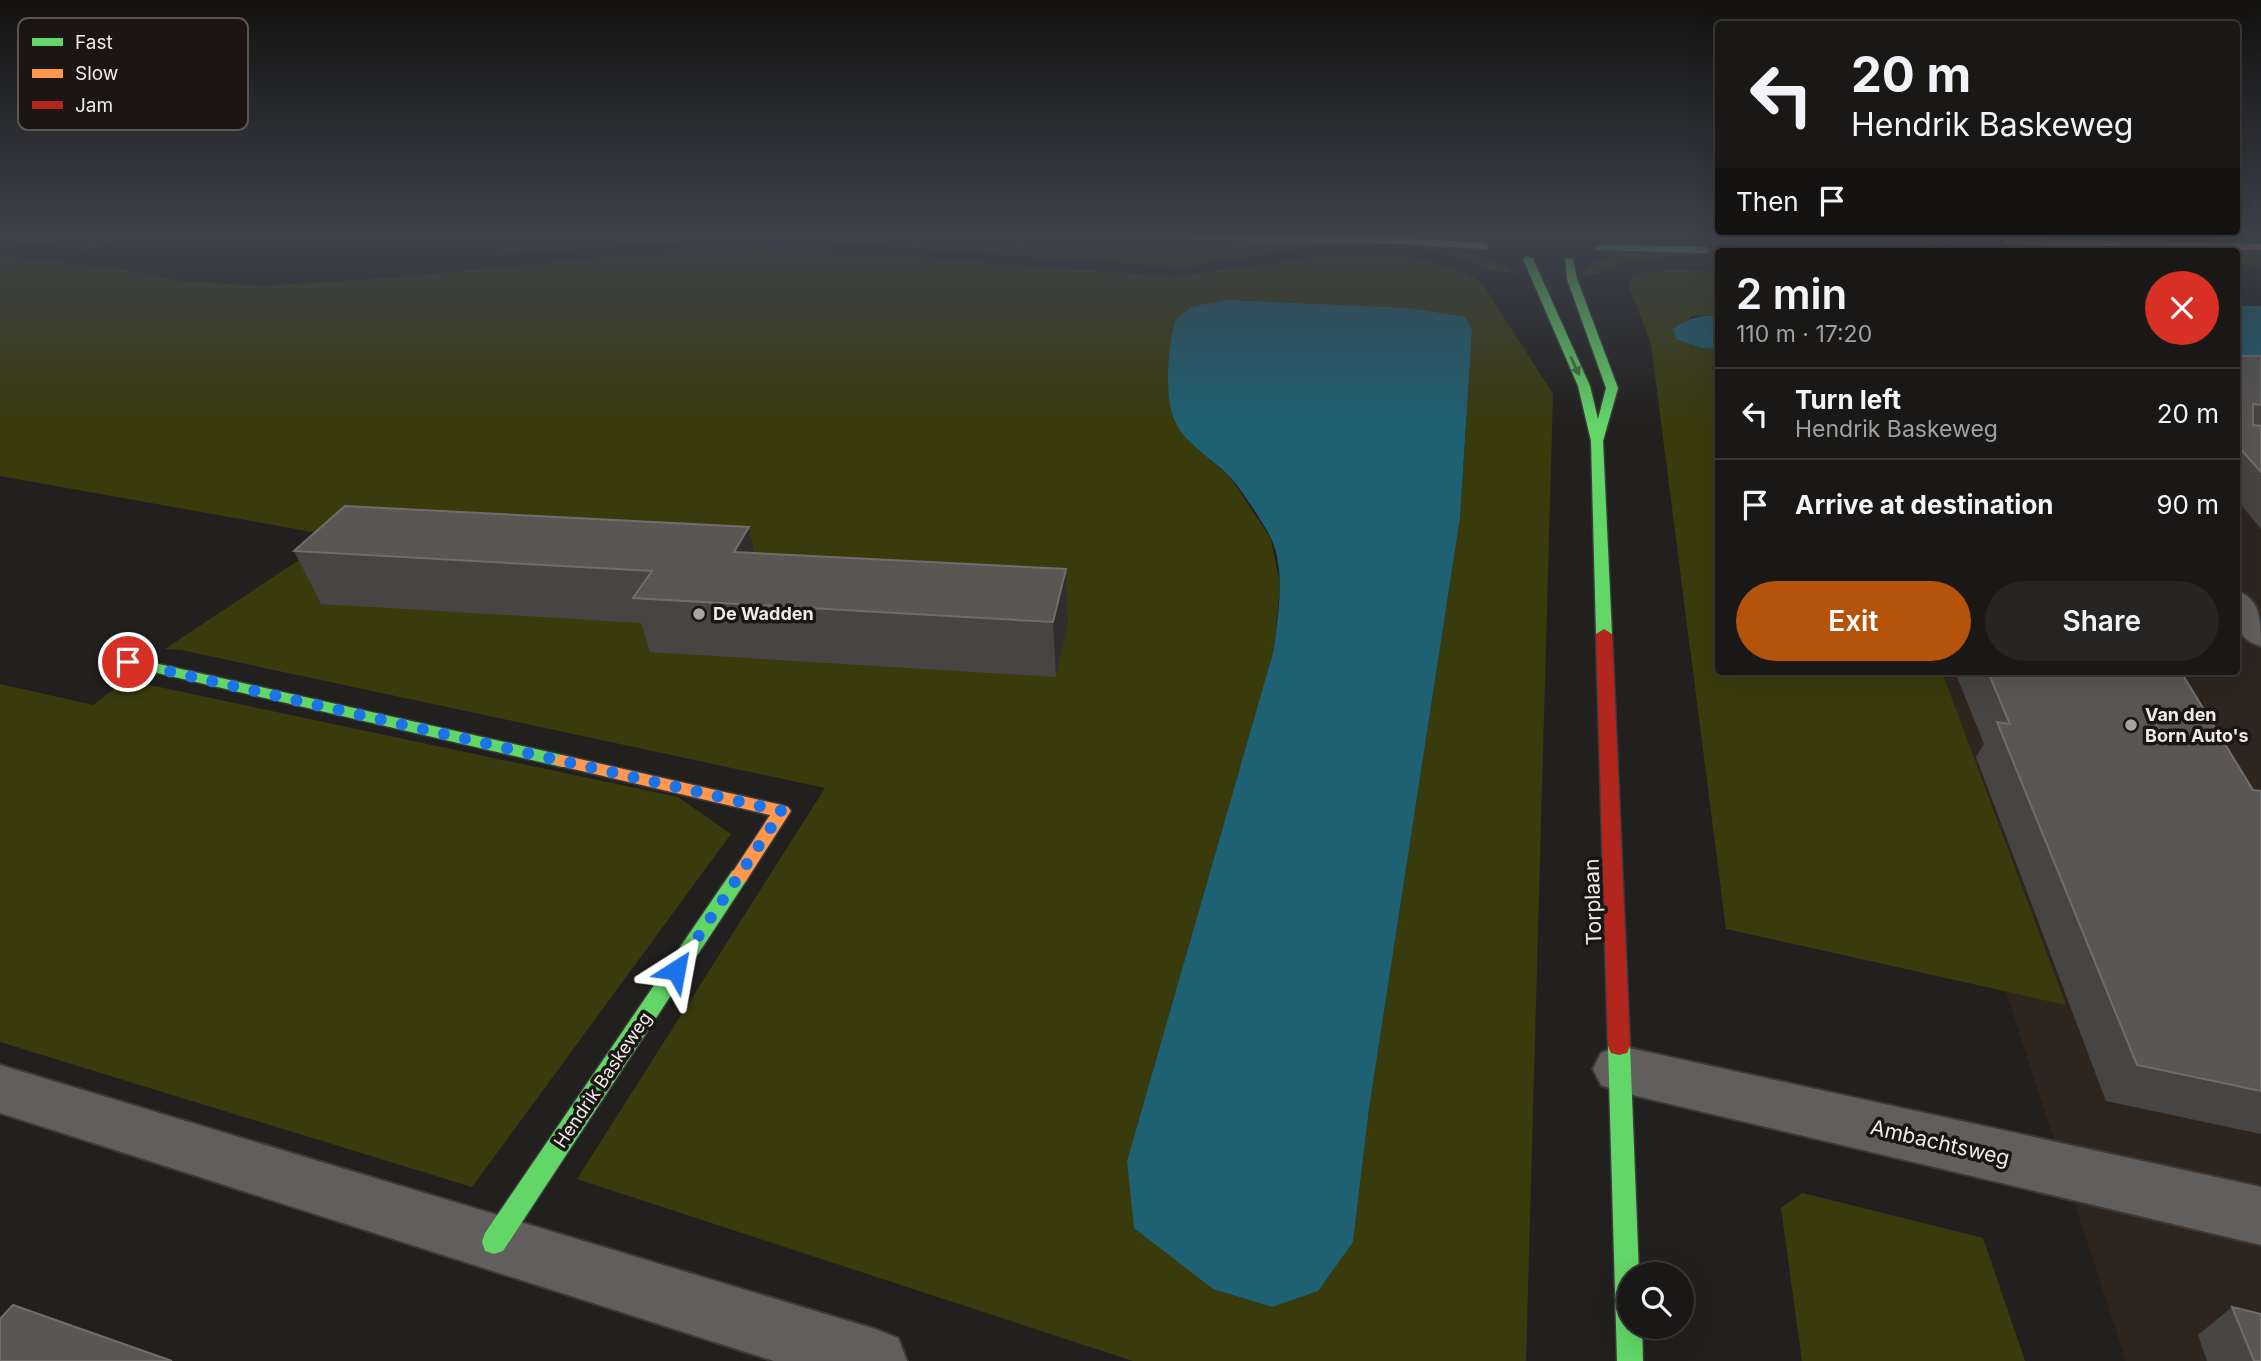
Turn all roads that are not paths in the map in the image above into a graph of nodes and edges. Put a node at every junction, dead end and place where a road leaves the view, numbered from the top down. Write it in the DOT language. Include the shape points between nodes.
graph roads {
  1 [pos="1560,299"];
  2 [pos="1579,299"];
  3 [pos="1597,441"];
  4 [pos="2240,607"];
  5 [pos="2261,635"];
  6 [pos="128,662"];
  7 [pos="1620,1069"];
  8 [pos="0,1089"];
  9 [pos="2261,1216"];
  10 [pos="494,1242"];
  11 [pos="875,1361"];
  12 [pos="1630,1361"];
  1 -- 3 [label="street, Torplaan, one-way"];
  2 -- 3 [label="street, Torplaan" via="1612,387"];
  3 -- 7 [label="street, Torplaan"];
  4 -- 5 [label="street"];
  6 -- 10 [label="street, Hendrik Baskeweg" via="782,811"];
  7 -- 9 [label="street, Ambachtsweg"];
  7 -- 12 [label="street, Torplaan"];
  8 -- 10 [label="street"];
  10 -- 11 [label="street"];
}
